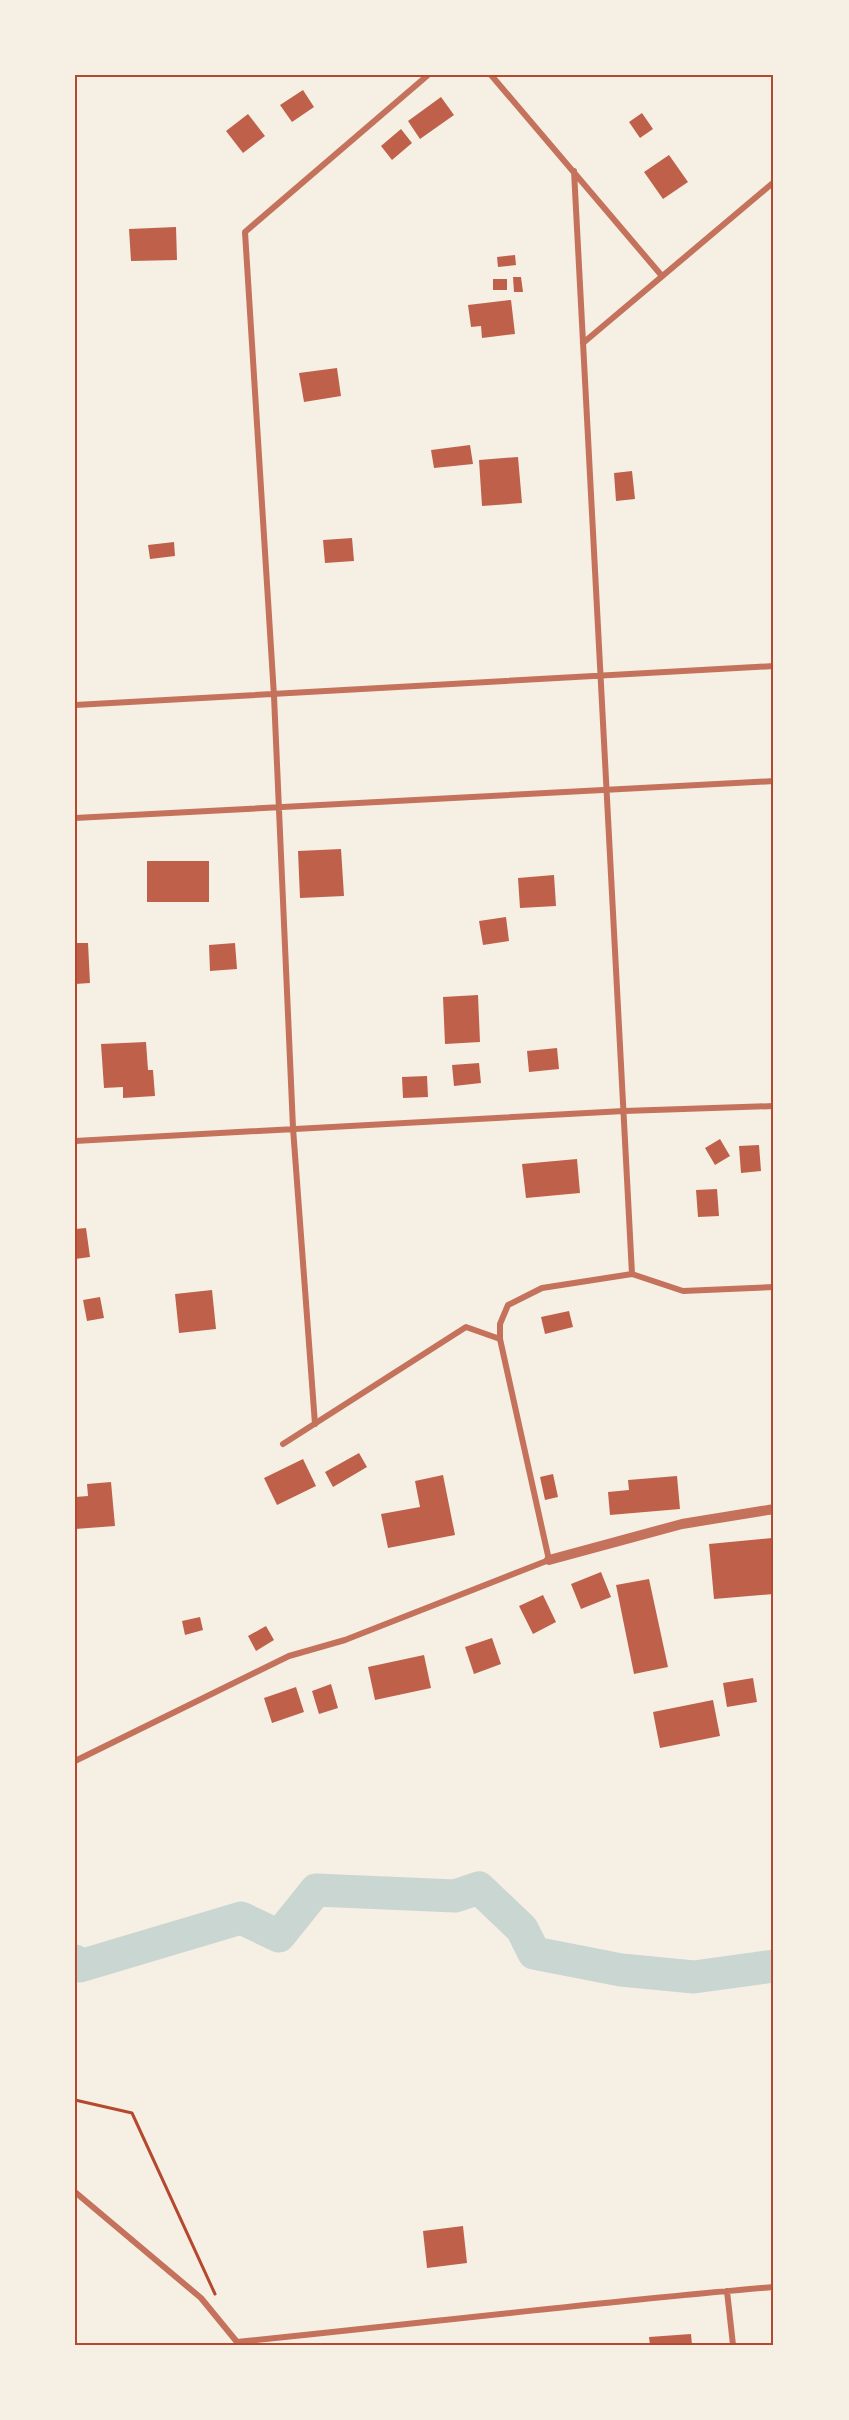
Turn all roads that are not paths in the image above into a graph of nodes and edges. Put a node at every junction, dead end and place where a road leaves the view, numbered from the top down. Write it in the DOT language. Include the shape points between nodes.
graph roads {
  1 [pos="428,75"];
  2 [pos="491,75"];
  3 [pos="574,171"];
  4 [pos="774,182"];
  5 [pos="662,276"];
  6 [pos="583,343"];
  7 [pos="774,666"];
  8 [pos="600,676"];
  9 [pos="274,696"];
  10 [pos="75,705"];
  11 [pos="774,781"];
  12 [pos="607,790"];
  13 [pos="280,807"];
  14 [pos="75,818"];
  15 [pos="774,1106"];
  16 [pos="624,1111"];
  17 [pos="293,1128"];
  18 [pos="75,1141"];
  19 [pos="632,1274"];
  20 [pos="774,1287"];
  21 [pos="500,1339"];
  22 [pos="315,1424"];
  23 [pos="283,1444"];
  24 [pos="774,1509"];
  25 [pos="549,1560"];
  26 [pos="75,1761"];
  27 [pos="75,2192"];
  28 [pos="774,2287"];
  29 [pos="727,2291"];
  30 [pos="237,2343"];
  31 [pos="733,2345"];
  1 -- 9 [label="street" via="245,232"];
  2 -- 3 [label="street"];
  3 -- 5 [label="street"];
  3 -- 6 [label="street"];
  4 -- 5 [label="street"];
  5 -- 6 [label="street"];
  6 -- 8 [label="street"];
  7 -- 8 [label="street"];
  8 -- 9 [label="street"];
  8 -- 12 [label="street"];
  9 -- 10 [label="street"];
  9 -- 13 [label="street"];
  11 -- 12 [label="street"];
  12 -- 13 [label="street"];
  12 -- 16 [label="street"];
  13 -- 14 [label="street"];
  13 -- 17 [label="street"];
  15 -- 16 [label="street"];
  16 -- 17 [label="street"];
  16 -- 19 [label="street"];
  17 -- 18 [label="street"];
  17 -- 22 [label="street"];
  19 -- 20 [label="street" via="683,1291"];
  19 -- 21 [label="street" via="542,1288 516,1300 508,1305 500,1324"];
  21 -- 22 [label="street" via="466,1327"];
  21 -- 25 [label="street"];
  22 -- 23 [label="street"];
  24 -- 25 [label="street" via="682,1524"];
  25 -- 26 [label="street" via="345,1640 289,1656"];
  27 -- 30 [label="street" via="201,2298"];
  28 -- 29 [label="street"];
  29 -- 30 [label="street"];
  29 -- 31 [label="street"];
}
